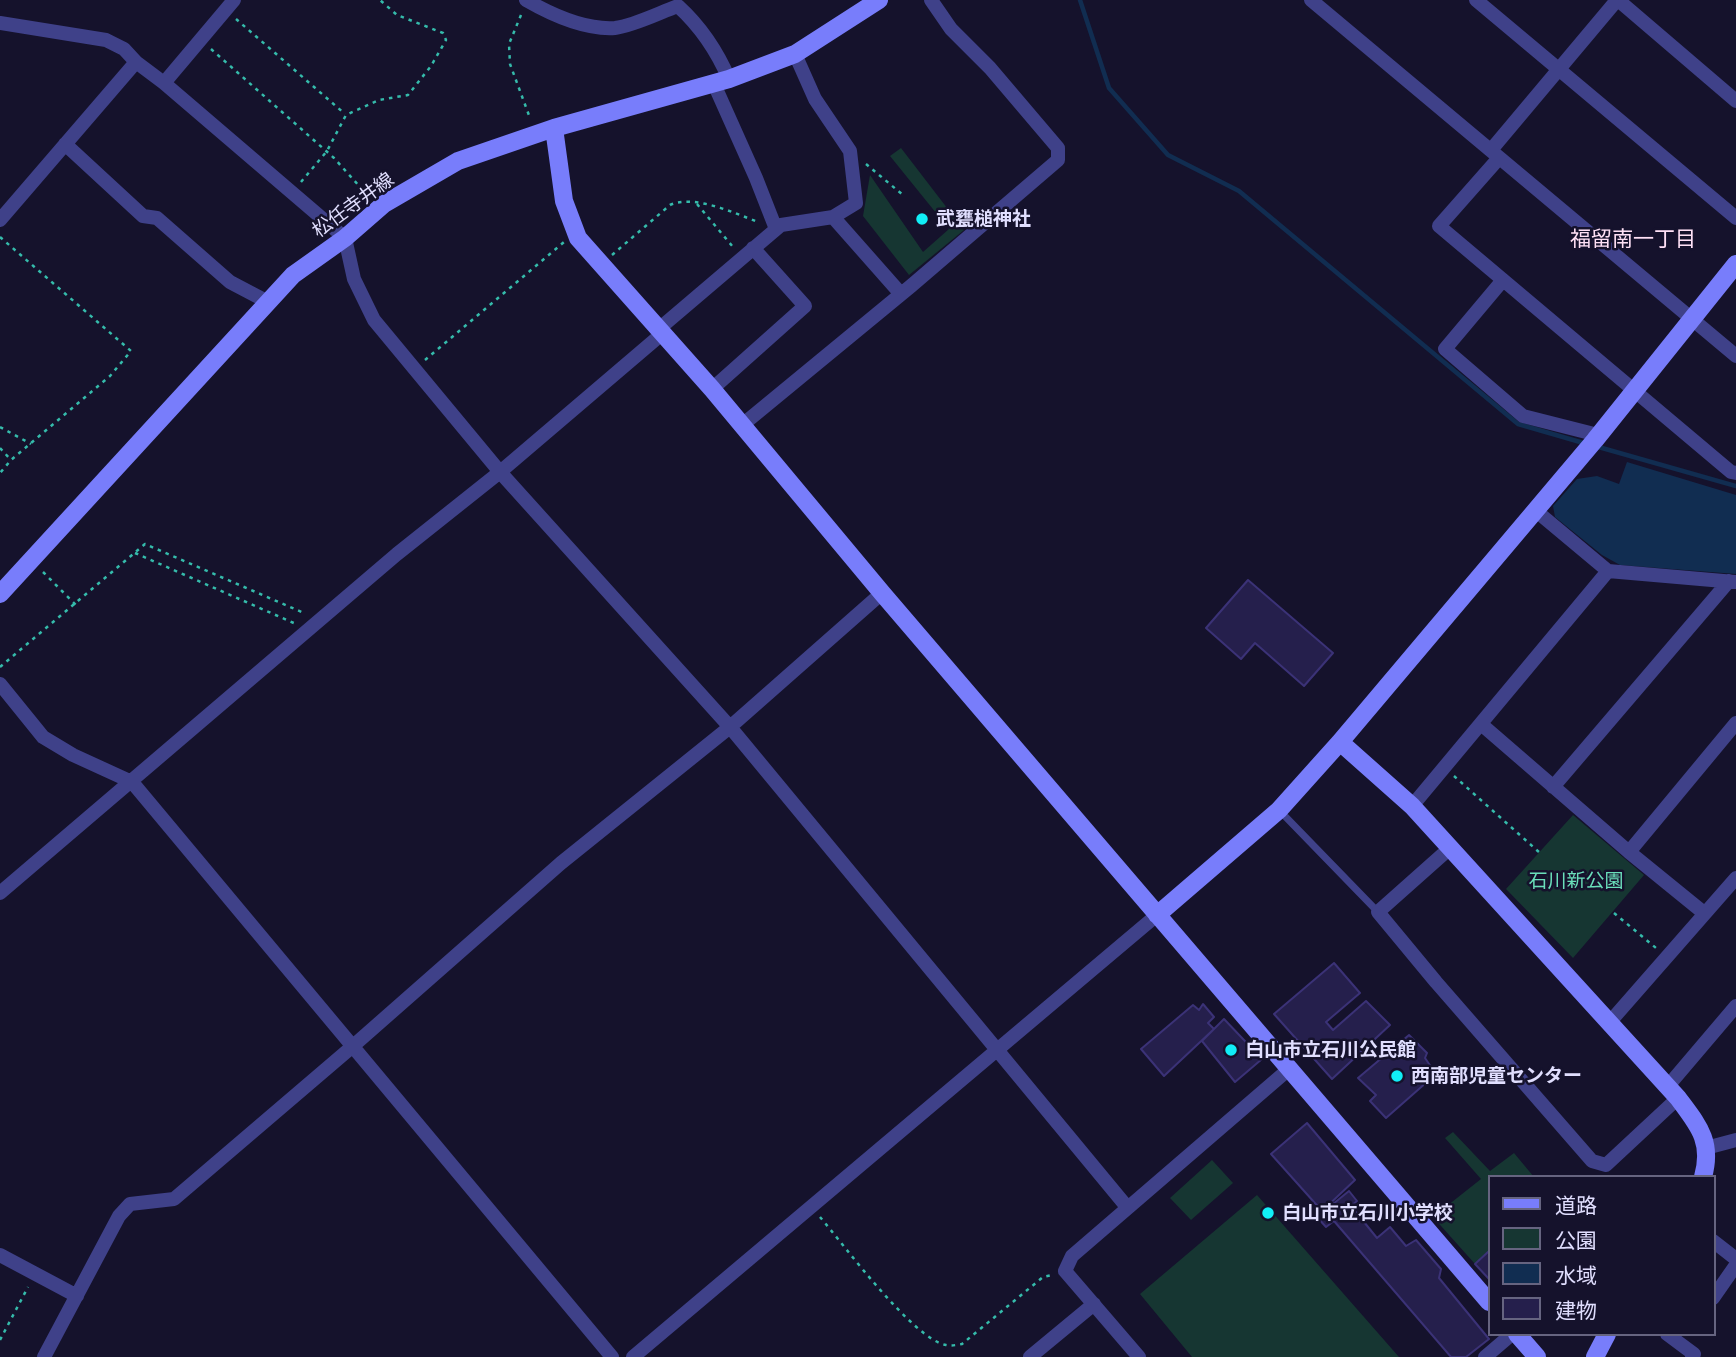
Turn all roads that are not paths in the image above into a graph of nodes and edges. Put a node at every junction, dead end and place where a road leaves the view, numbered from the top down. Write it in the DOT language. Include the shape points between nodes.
graph roads {
  1 [pos="526,0"];
  2 [pos="879,0"];
  3 [pos="931,0"];
  4 [pos="1311,0"];
  5 [pos="1476,0"];
  6 [pos="1617,0"];
  7 [pos="680,3"];
  8 [pos="230,5"];
  9 [pos="0,23"];
  10 [pos="795,54"];
  11 [pos="136,62"];
  12 [pos="1559,70"];
  13 [pos="722,82"];
  14 [pos="164,83"];
  15 [pos="1736,101"];
  16 [pos="546,131"];
  17 [pos="65,145"];
  18 [pos="1495,154"];
  19 [pos="833,217"];
  20 [pos="1736,218"];
  21 [pos="0,220"];
  22 [pos="776,229"];
  23 [pos="345,237"];
  24 [pos="748,253"];
  25 [pos="1736,264"];
  26 [pos="1503,280"];
  27 [pos="901,294"];
  28 [pos="268,302"];
  29 [pos="1691,317"];
  30 [pos="662,331"];
  31 [pos="1736,356"];
  32 [pos="712,388"];
  33 [pos="1634,390"];
  34 [pos="741,426"];
  35 [pos="1593,441"];
  36 [pos="500,471"];
  37 [pos="1736,474"];
  38 [pos="1535,510"];
  39 [pos="1608,571"];
  40 [pos="1732,581"];
  41 [pos="882,593"];
  42 [pos="0,594"];
  43 [pos="0,684"];
  44 [pos="1736,723"];
  45 [pos="1481,724"];
  46 [pos="730,727"];
  47 [pos="1340,742"];
  48 [pos="132,782"];
  49 [pos="1553,787"];
  50 [pos="1412,806"];
  51 [pos="1279,810"];
  52 [pos="1450,848"];
  53 [pos="1629,852"];
  54 [pos="1736,878"];
  55 [pos="0,893"];
  56 [pos="1378,912"];
  57 [pos="1704,913"];
  58 [pos="1157,915"];
  59 [pos="1736,1006"];
  60 [pos="1609,1023"];
  61 [pos="353,1046"];
  62 [pos="996,1049"];
  63 [pos="1289,1069"];
  64 [pos="1673,1092"];
  65 [pos="1736,1140"];
  66 [pos="1706,1148"];
  67 [pos="1703,1175"];
  68 [pos="1127,1207"];
  69 [pos="1715,1243"];
  70 [pos="0,1255"];
  71 [pos="1736,1259"];
  72 [pos="1736,1265"];
  73 [pos="1715,1295"];
  74 [pos="76,1296"];
  75 [pos="1488,1301"];
  76 [pos="1094,1304"];
  77 [pos="1509,1336"];
  78 [pos="1519,1336"];
  79 [pos="1606,1336"];
  80 [pos="1670,1336"];
  81 [pos="44,1357"];
  82 [pos="612,1357"];
  83 [pos="633,1357"];
  84 [pos="1030,1357"];
  85 [pos="1139,1357"];
  86 [pos="1486,1357"];
  87 [pos="1537,1357"];
  88 [pos="1595,1357"];
  89 [pos="1692,1357"];
  1 -- 7 [label="street" via="587,26 617,28"];
  2 -- 10 [label="street, 松任寺井線"];
  3 -- 27 [label="street" via="951,29 1058,148 1058,160"];
  4 -- 18 [label="street"];
  5 -- 12 [label="street"];
  6 -- 12 [label="street"];
  6 -- 15 [label="street"];
  7 -- 13 [label="street" via="719,58"];
  8 -- 14 [label="street"];
  9 -- 11 [label="street" via="106,40"];
  10 -- 13 [label="street, 松任寺井線"];
  10 -- 19 [label="street" via="815,99 850,151 856,203"];
  11 -- 14 [label="street"];
  11 -- 17 [label="street"];
  12 -- 18 [label="street"];
  12 -- 20 [label="street"];
  13 -- 16 [label="street, 松任寺井線"];
  13 -- 22 [label="street"];
  14 -- 23 [label="street"];
  16 -- 23 [label="street, 松任寺井線" via="458,161 379,209"];
  16 -- 30 [label="street" via="578,238"];
  17 -- 21 [label="street"];
  17 -- 28 [label="street" via="143,216 157,218 230,282"];
  18 -- 26 [label="street" via="1439,226"];
  18 -- 29 [label="street"];
  19 -- 22 [label="street"];
  19 -- 27 [label="street"];
  22 -- 24 [label="street"];
  23 -- 28 [label="street, 松任寺井線" via="293,275"];
  23 -- 36 [label="street" via="354,279 374,320"];
  24 -- 30 [label="street"];
  24 -- 32 [label="street" via="805,306"];
  25 -- 29 [label="street"];
  26 -- 33 [label="street"];
  26 -- 35 [label="street" via="1445,349 1523,416"];
  27 -- 34 [label="street"];
  28 -- 42 [label="street, 松任寺井線"];
  29 -- 31 [label="street"];
  29 -- 33 [label="street"];
  30 -- 32 [label="street"];
  30 -- 36 [label="street"];
  32 -- 34 [label="street"];
  33 -- 35 [label="street"];
  33 -- 37 [label="street"];
  34 -- 41 [label="street"];
  35 -- 38 [label="street"];
  36 -- 46 [label="street"];
  36 -- 48 [label="street"];
  38 -- 39 [label="street"];
  38 -- 47 [label="street"];
  39 -- 40 [label="street"];
  39 -- 45 [label="street"];
  40 -- 49 [label="street"];
  41 -- 46 [label="street"];
  41 -- 58 [label="street"];
  43 -- 48 [label="street" via="43,737"];
  44 -- 53 [label="street"];
  45 -- 49 [label="street"];
  45 -- 50 [label="street"];
  46 -- 61 [label="street" via="561,863"];
  46 -- 62 [label="street"];
  47 -- 50 [label="street"];
  47 -- 51 [label="street"];
  48 -- 55 [label="street"];
  48 -- 61 [label="street"];
  49 -- 53 [label="street"];
  50 -- 52 [label="street"];
  51 -- 56 [label="lane"];
  51 -- 58 [label="street"];
  52 -- 56 [label="street"];
  52 -- 60 [label="street"];
  53 -- 57 [label="street"];
  54 -- 57 [label="street"];
  56 -- 64 [label="street" via="1592,1161 1606,1165"];
  57 -- 60 [label="street"];
  58 -- 62 [label="street"];
  58 -- 63 [label="street"];
  59 -- 64 [label="street"];
  60 -- 64 [label="street"];
  61 -- 74 [label="street" via="174,1199 130,1204"];
  61 -- 82 [label="street"];
  62 -- 68 [label="street"];
  62 -- 83 [label="street"];
  63 -- 68 [label="street"];
  63 -- 75 [label="street"];
  64 -- 66 [label="street" via="1703,1131"];
  65 -- 66 [label="street"];
  66 -- 67 [label="street"];
  68 -- 76 [label="street" via="1072,1256 1065,1271"];
  69 -- 71 [label="street"];
  70 -- 74 [label="street"];
  72 -- 73 [label="street"];
  74 -- 81 [label="street"];
  76 -- 84 [label="street"];
  76 -- 85 [label="street"];
  77 -- 86 [label="street"];
  78 -- 87 [label="street"];
  79 -- 88 [label="street"];
  80 -- 89 [label="street" via="1694,1354"];
}
